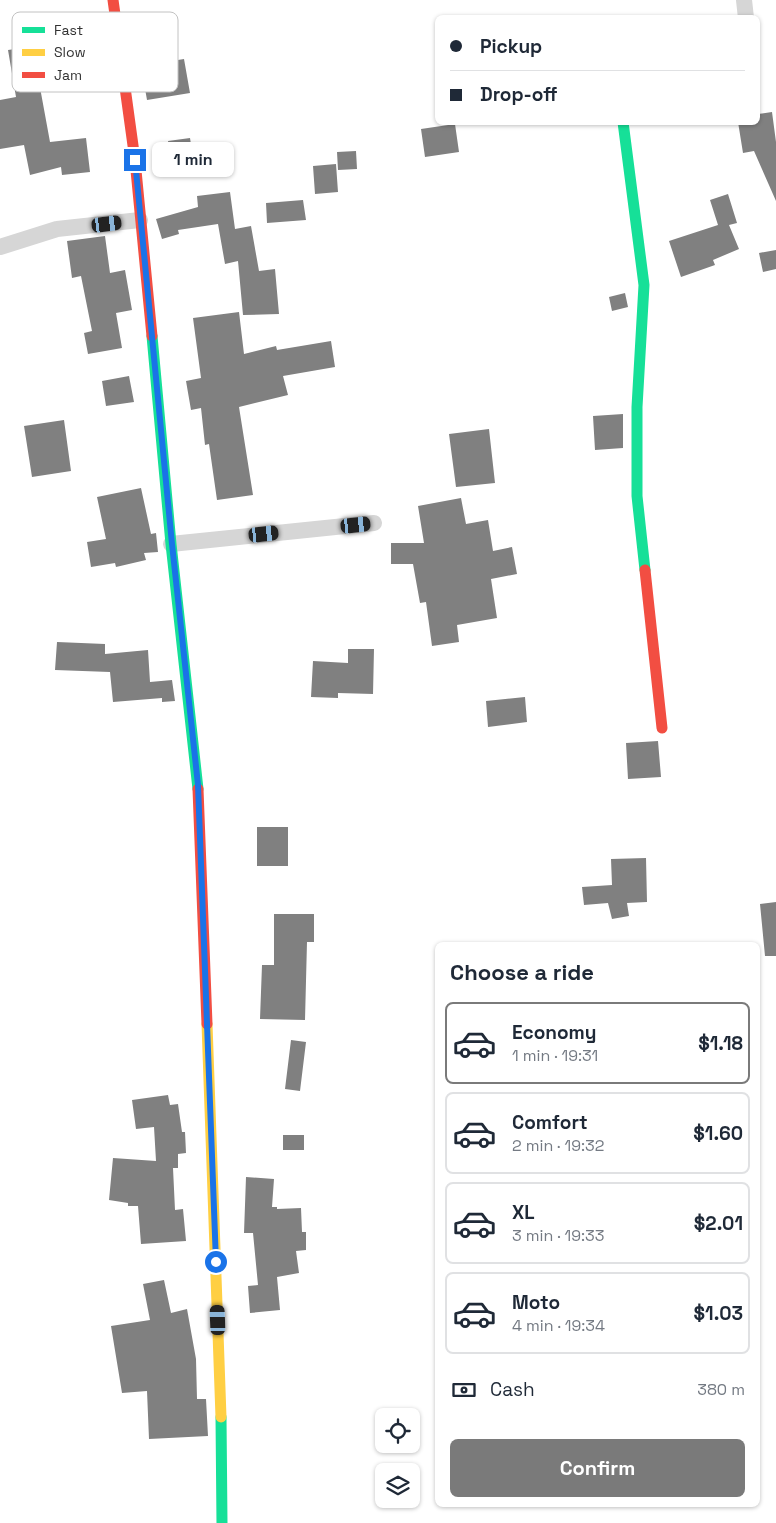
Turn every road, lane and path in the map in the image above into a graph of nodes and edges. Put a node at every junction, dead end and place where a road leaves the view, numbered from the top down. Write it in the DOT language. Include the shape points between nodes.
graph roads {
  1 [pos="744,0"];
  2 [pos="746,15"];
  3 [pos="124,92"];
  4 [pos="623,125"];
  5 [pos="140,220"];
  6 [pos="0,247"];
  7 [pos="374,523"];
  8 [pos="172,544"];
  9 [pos="662,728"];
  10 [pos="222,1523"];
  1 -- 2 [label="street"];
  3 -- 5 [label="street"];
  4 -- 9 [label="street" via="644,285 637,407 637,496"];
  5 -- 6 [label="street" via="57,229"];
  5 -- 8 [label="street"];
  7 -- 8 [label="street"];
  8 -- 10 [label="street" via="198,785 222,1435"];
}
